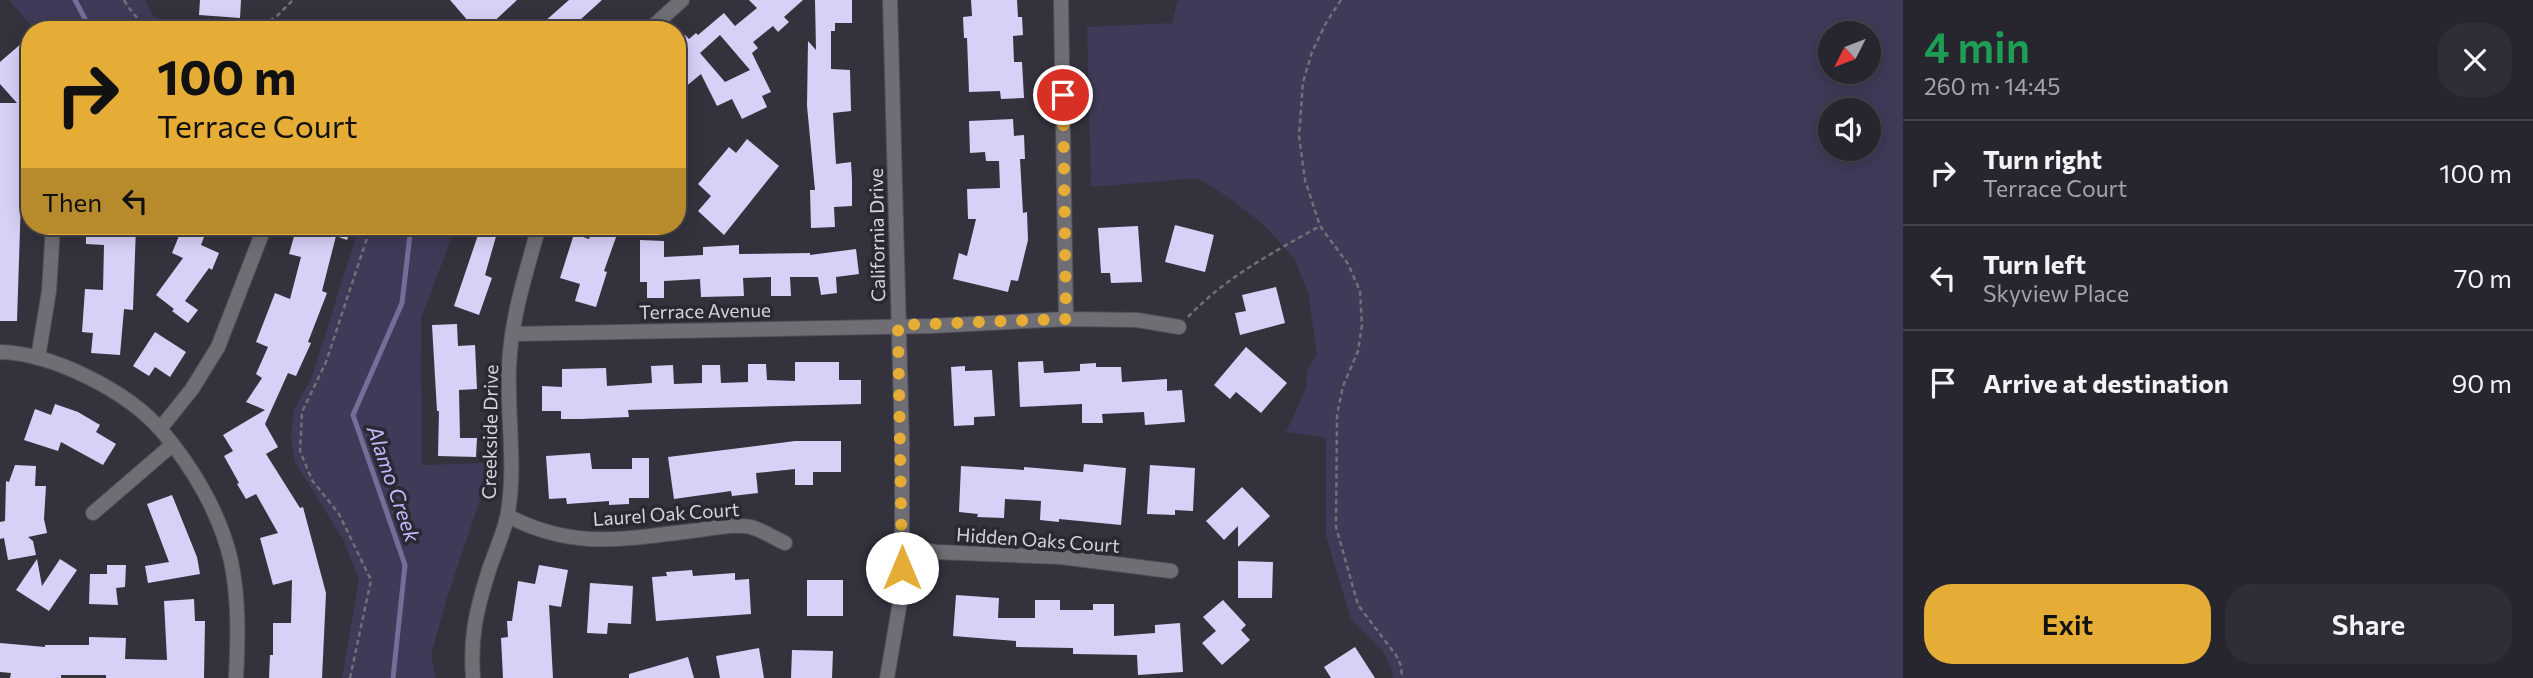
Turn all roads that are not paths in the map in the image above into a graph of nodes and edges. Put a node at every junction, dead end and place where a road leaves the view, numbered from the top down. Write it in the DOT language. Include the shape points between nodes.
graph roads {
  1 [pos="682,0"];
  2 [pos="890,0"];
  3 [pos="1061,0"];
  4 [pos="659,21"];
  5 [pos="52,235"];
  6 [pos="262,235"];
  7 [pos="536,235"];
  8 [pos="1066,319"];
  9 [pos="898,325"];
  10 [pos="1179,327"];
  11 [pos="512,334"];
  12 [pos="0,352"];
  13 [pos="38,358"];
  14 [pos="160,429"];
  15 [pos="172,445"];
  16 [pos="93,513"];
  17 [pos="508,516"];
  18 [pos="785,543"];
  19 [pos="902,546"];
  20 [pos="1171,571"];
  21 [pos="236,678"];
  22 [pos="473,678"];
  23 [pos="887,678"];
  1 -- 4 [label="street"];
  2 -- 9 [label="street, California Drive"];
  3 -- 8 [label="street"];
  5 -- 13 [label="street"];
  6 -- 14 [label="street" via="218,347"];
  7 -- 11 [label="street, Creekside Drive"];
  8 -- 9 [label="street, Terrace Avenue"];
  8 -- 10 [label="street, Terrace Avenue" via="1137,320"];
  9 -- 11 [label="street, Terrace Avenue"];
  9 -- 19 [label="street, California Drive"];
  11 -- 17 [label="street, Creekside Drive"];
  12 -- 13 [label="street"];
  13 -- 14 [label="street" via="107,388"];
  14 -- 15 [label="street"];
  15 -- 16 [label="street"];
  15 -- 21 [label="street" via="196,478 230,559 237,611"];
  17 -- 18 [label="street, Laurel Oak Court" via="562,537 605,541 750,527"];
  17 -- 22 [label="street, Creekside Drive" via="475,618"];
  19 -- 20 [label="street, Hidden Oaks Court" via="936,552 1061,557"];
  19 -- 23 [label="street, California Drive" via="902,590"];
}
